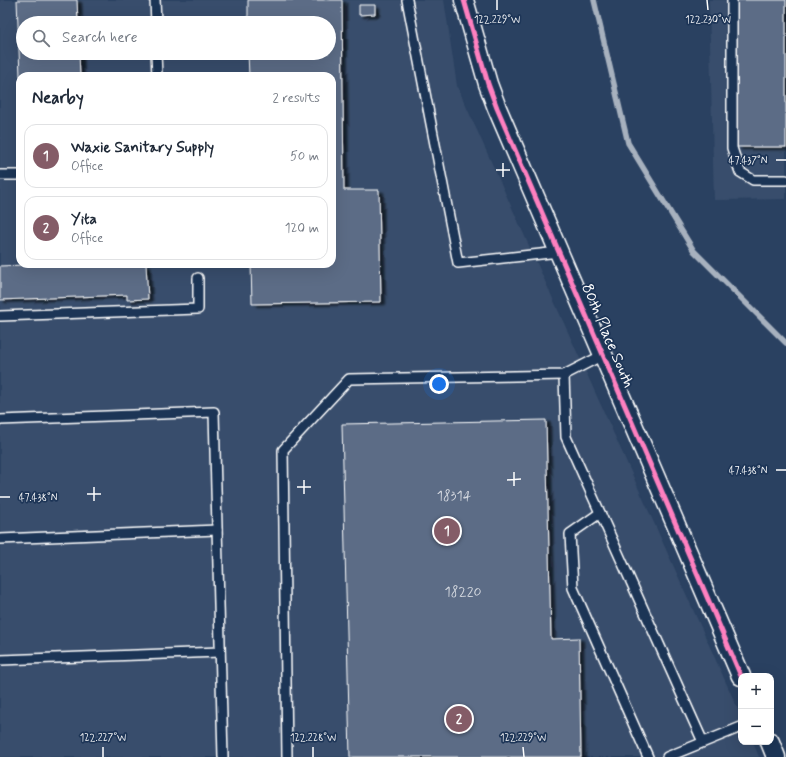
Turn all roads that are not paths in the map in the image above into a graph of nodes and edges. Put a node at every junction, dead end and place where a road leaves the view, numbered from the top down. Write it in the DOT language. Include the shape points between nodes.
graph roads {
  1 [pos="155,0"];
  2 [pos="407,0"];
  3 [pos="464,0"];
  4 [pos="732,0"];
  5 [pos="156,16"];
  6 [pos="156,60"];
  7 [pos="157,72"];
  8 [pos="0,175"];
  9 [pos="16,175"];
  10 [pos="786,180"];
  11 [pos="559,252"];
  12 [pos="198,278"];
  13 [pos="0,316"];
  14 [pos="603,355"];
  15 [pos="564,375"];
  16 [pos="0,420"];
  17 [pos="600,513"];
  18 [pos="217,530"];
  19 [pos="0,539"];
  20 [pos="220,652"];
  21 [pos="0,660"];
  22 [pos="740,673"];
  23 [pos="738,728"];
  24 [pos="703,742"];
  25 [pos="771,745"];
  26 [pos="223,757"];
  27 [pos="287,757"];
  28 [pos="648,757"];
  29 [pos="667,757"];
  30 [pos="776,757"];
  1 -- 5 [label="lane"];
  2 -- 11 [label="lane" via="458,263"];
  3 -- 11 [label="street, 80th Place South" via="490,90"];
  4 -- 10 [label="lane" via="732,148 740,172 753,180"];
  6 -- 7 [label="lane"];
  8 -- 9 [label="lane"];
  11 -- 14 [label="street, 80th Place South"];
  12 -- 13 [label="lane" via="198,309"];
  14 -- 15 [label="lane"];
  14 -- 22 [label="street, 80th Place South"];
  15 -- 17 [label="lane" via="566,437"];
  15 -- 27 [label="lane" via="350,379 283,450"];
  16 -- 18 [label="lane" via="214,412"];
  17 -- 24 [label="lane"];
  17 -- 28 [label="lane" via="570,534 573,588"];
  18 -- 19 [label="lane"];
  18 -- 20 [label="lane"];
  20 -- 21 [label="lane"];
  20 -- 26 [label="lane"];
  23 -- 24 [label="lane"];
  24 -- 29 [label="lane"];
  25 -- 30 [label="street"];
}
